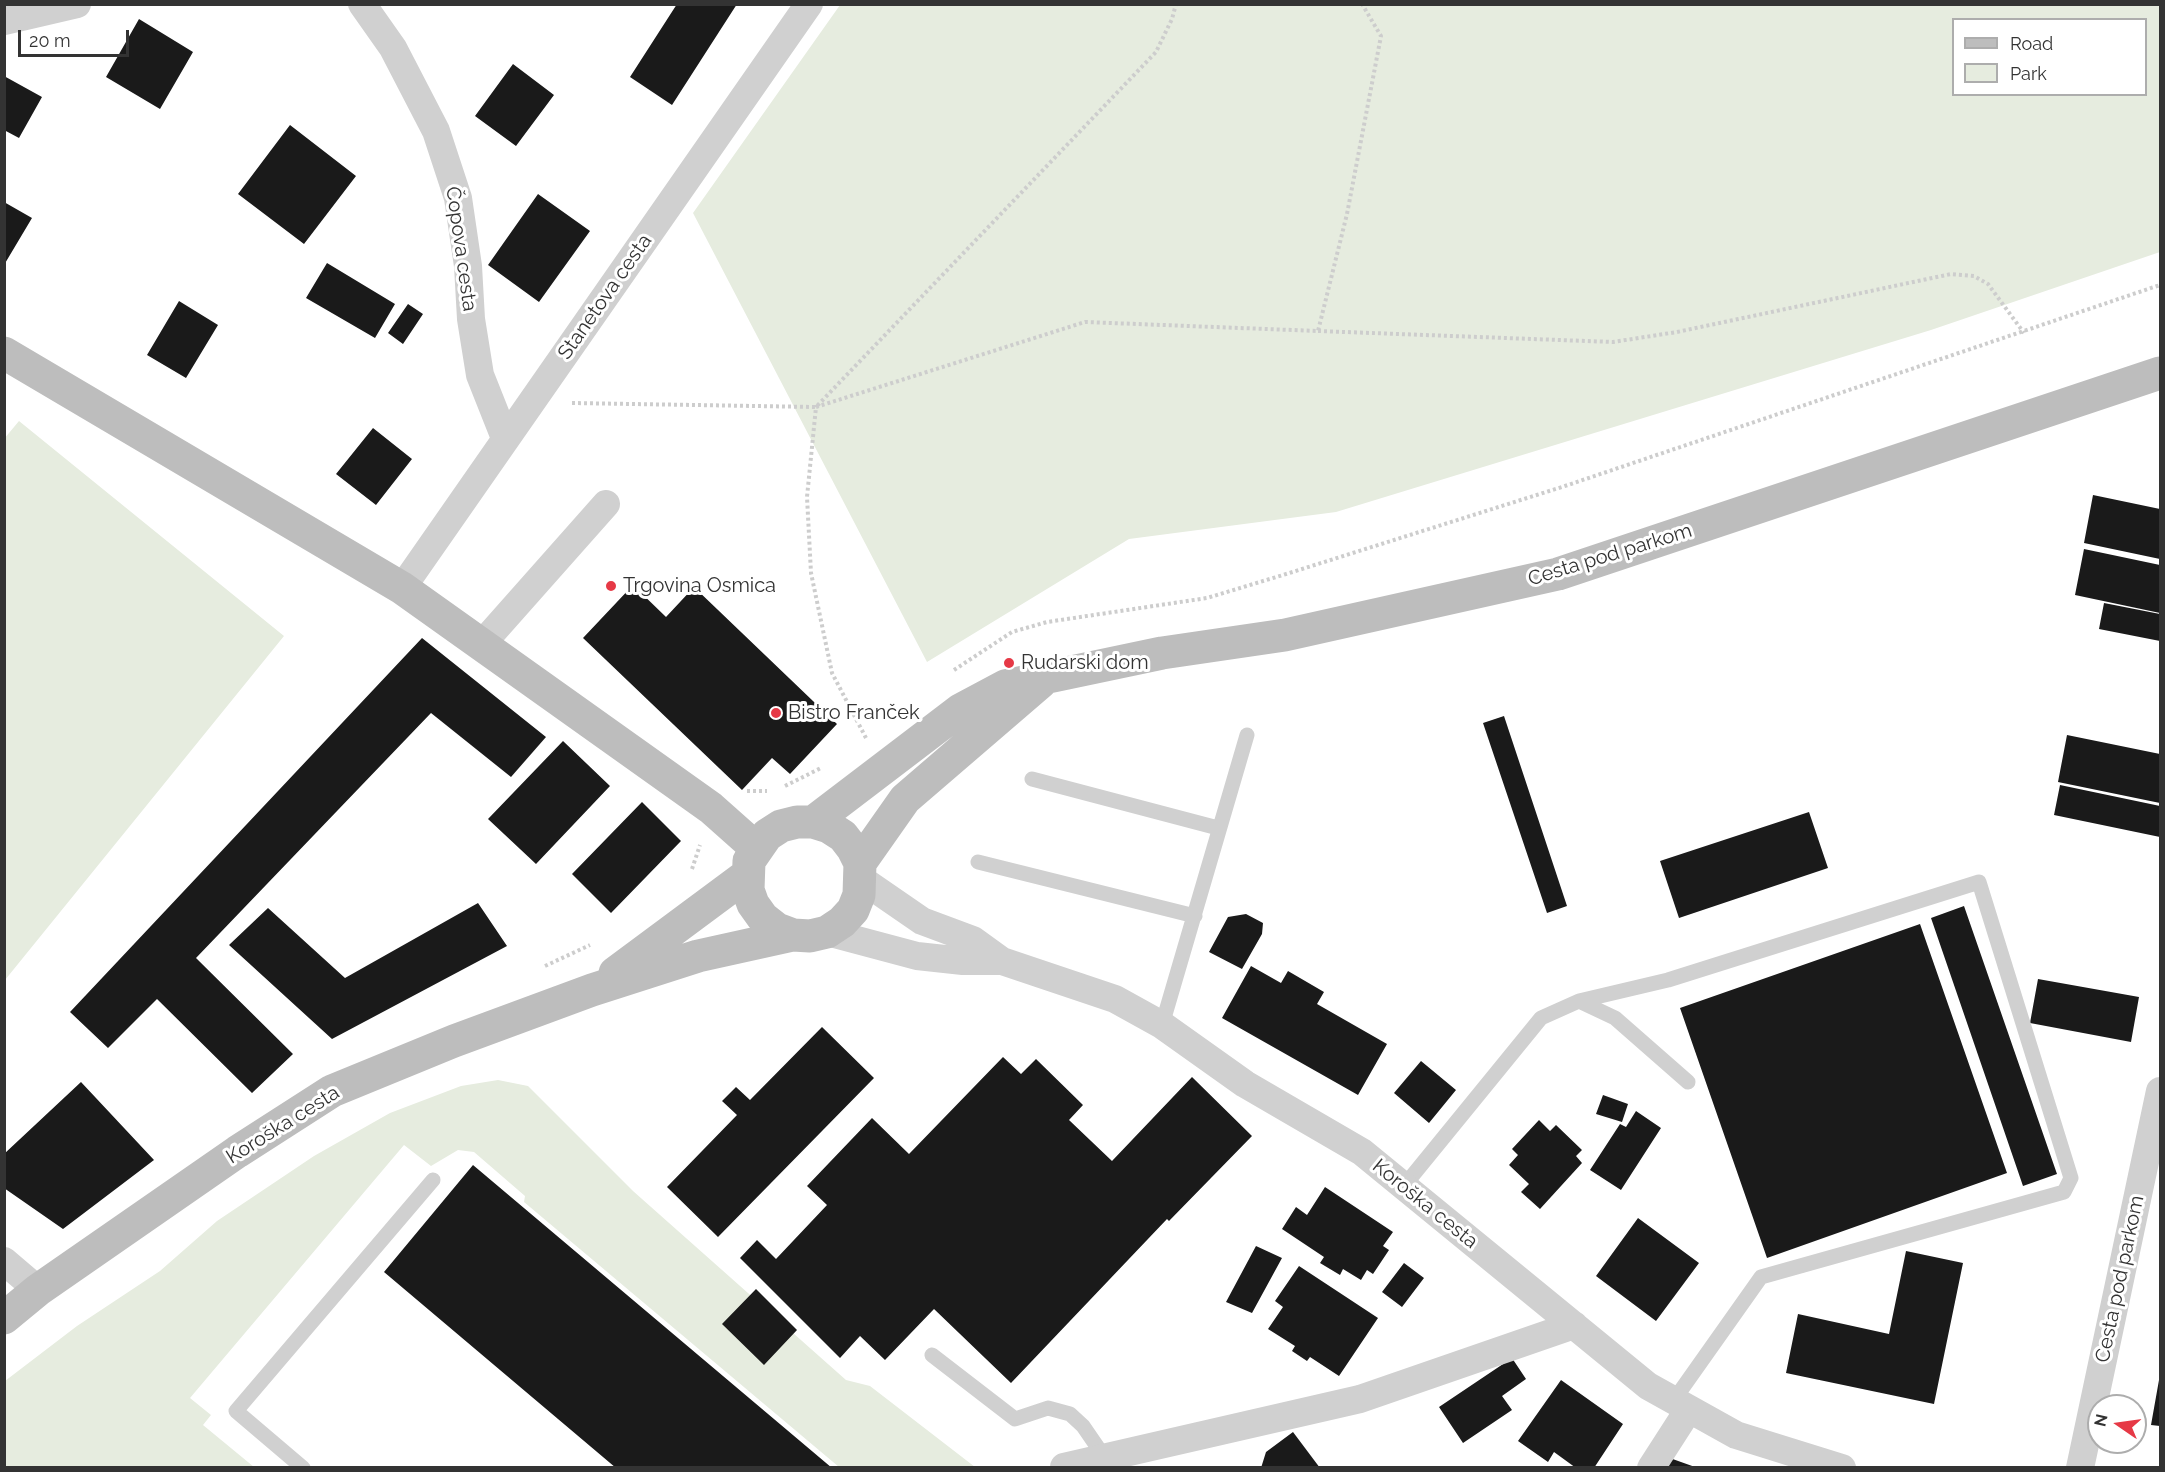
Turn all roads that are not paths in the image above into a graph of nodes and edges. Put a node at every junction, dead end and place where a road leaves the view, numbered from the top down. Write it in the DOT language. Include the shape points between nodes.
graph roads {
  1 [pos="77,4"];
  2 [pos="362,4"];
  3 [pos="809,4"];
  4 [pos="4,21"];
  5 [pos="4,353"];
  6 [pos="2160,374"];
  7 [pos="505,438"];
  8 [pos="606,504"];
  9 [pos="402,588"];
  10 [pos="481,645"];
  11 [pos="1044,679"];
  12 [pos="1247,735"];
  13 [pos="1032,779"];
  14 [pos="813,822"];
  15 [pos="1218,828"];
  16 [pos="752,862"];
  17 [pos="978,862"];
  18 [pos="861,871"];
  19 [pos="1195,916"];
  20 [pos="827,932"];
  21 [pos="793,935"];
  22 [pos="1002,961"];
  23 [pos="592,990"];
  24 [pos="1579,1001"];
  25 [pos="1162,1025"];
  26 [pos="1688,1082"];
  27 [pos="2160,1091"];
  28 [pos="433,1180"];
  29 [pos="1404,1186"];
  30 [pos="4,1261"];
  31 [pos="38,1290"];
  32 [pos="4,1318"];
  33 [pos="1574,1325"];
  34 [pos="932,1355"];
  35 [pos="1681,1404"];
  36 [pos="1105,1458"];
  37 [pos="303,1467"];
  38 [pos="1064,1467"];
  39 [pos="1651,1467"];
  40 [pos="1837,1467"];
  41 [pos="2080,1467"];
  1 -- 4 [label="street"];
  2 -- 7 [label="street, Čopova cesta" via="393,48 436,131 458,198 480,375"];
  3 -- 7 [label="street, Stanetova cesta"];
  5 -- 9 [label="main road"];
  6 -- 11 [label="main road, Cesta pod parkom" via="1558,574 1286,635 1162,653"];
  7 -- 9 [label="street, Stanetova cesta"];
  8 -- 10 [label="street"];
  9 -- 10 [label="main road"];
  10 -- 16 [label="main road" via="711,808"];
  11 -- 14 [label="main road, Cesta pod parkom" via="1005,686 960,710"];
  11 -- 18 [label="main road" via="905,799"];
  12 -- 15 [label="lane"];
  13 -- 15 [label="lane"];
  14 -- 16 [label="main road" via="781,826 767,835"];
  14 -- 18 [label="main road" via="843,836"];
  15 -- 19 [label="lane"];
  16 -- 21 [label="main road" via="748,890 753,904 777,929"];
  16 -- 23 [label="main road"];
  17 -- 19 [label="lane"];
  18 -- 20 [label="main road" via="853,910"];
  18 -- 22 [label="street" via="922,921 973,940"];
  19 -- 25 [label="lane"];
  20 -- 21 [label="main road"];
  20 -- 22 [label="street" via="917,956"];
  21 -- 23 [label="main road" via="698,956"];
  22 -- 25 [label="street, Koroška cesta" via="1115,999"];
  23 -- 31 [label="main road, Koroška cesta" via="332,1091"];
  24 -- 26 [label="lane" via="1616,1018"];
  24 -- 29 [label="lane" via="1541,1018"];
  24 -- 35 [label="lane" via="1668,980 1979,882 2071,1178 2064,1192 1761,1277"];
  25 -- 29 [label="street, Koroška cesta" via="1245,1083 1362,1152"];
  27 -- 41 [label="street, Cesta pod parkom"];
  28 -- 37 [label="lane" via="236,1411"];
  29 -- 33 [label="street, Koroška cesta"];
  30 -- 31 [label="street"];
  31 -- 32 [label="main road, Koroška cesta"];
  33 -- 35 [label="street, Koroška cesta" via="1648,1386"];
  33 -- 36 [label="street" via="1360,1399"];
  34 -- 36 [label="lane" via="1015,1419 1048,1408 1070,1414"];
  35 -- 39 [label="street"];
  35 -- 40 [label="street, Koroška cesta" via="1736,1435"];
  36 -- 38 [label="street"];
}
